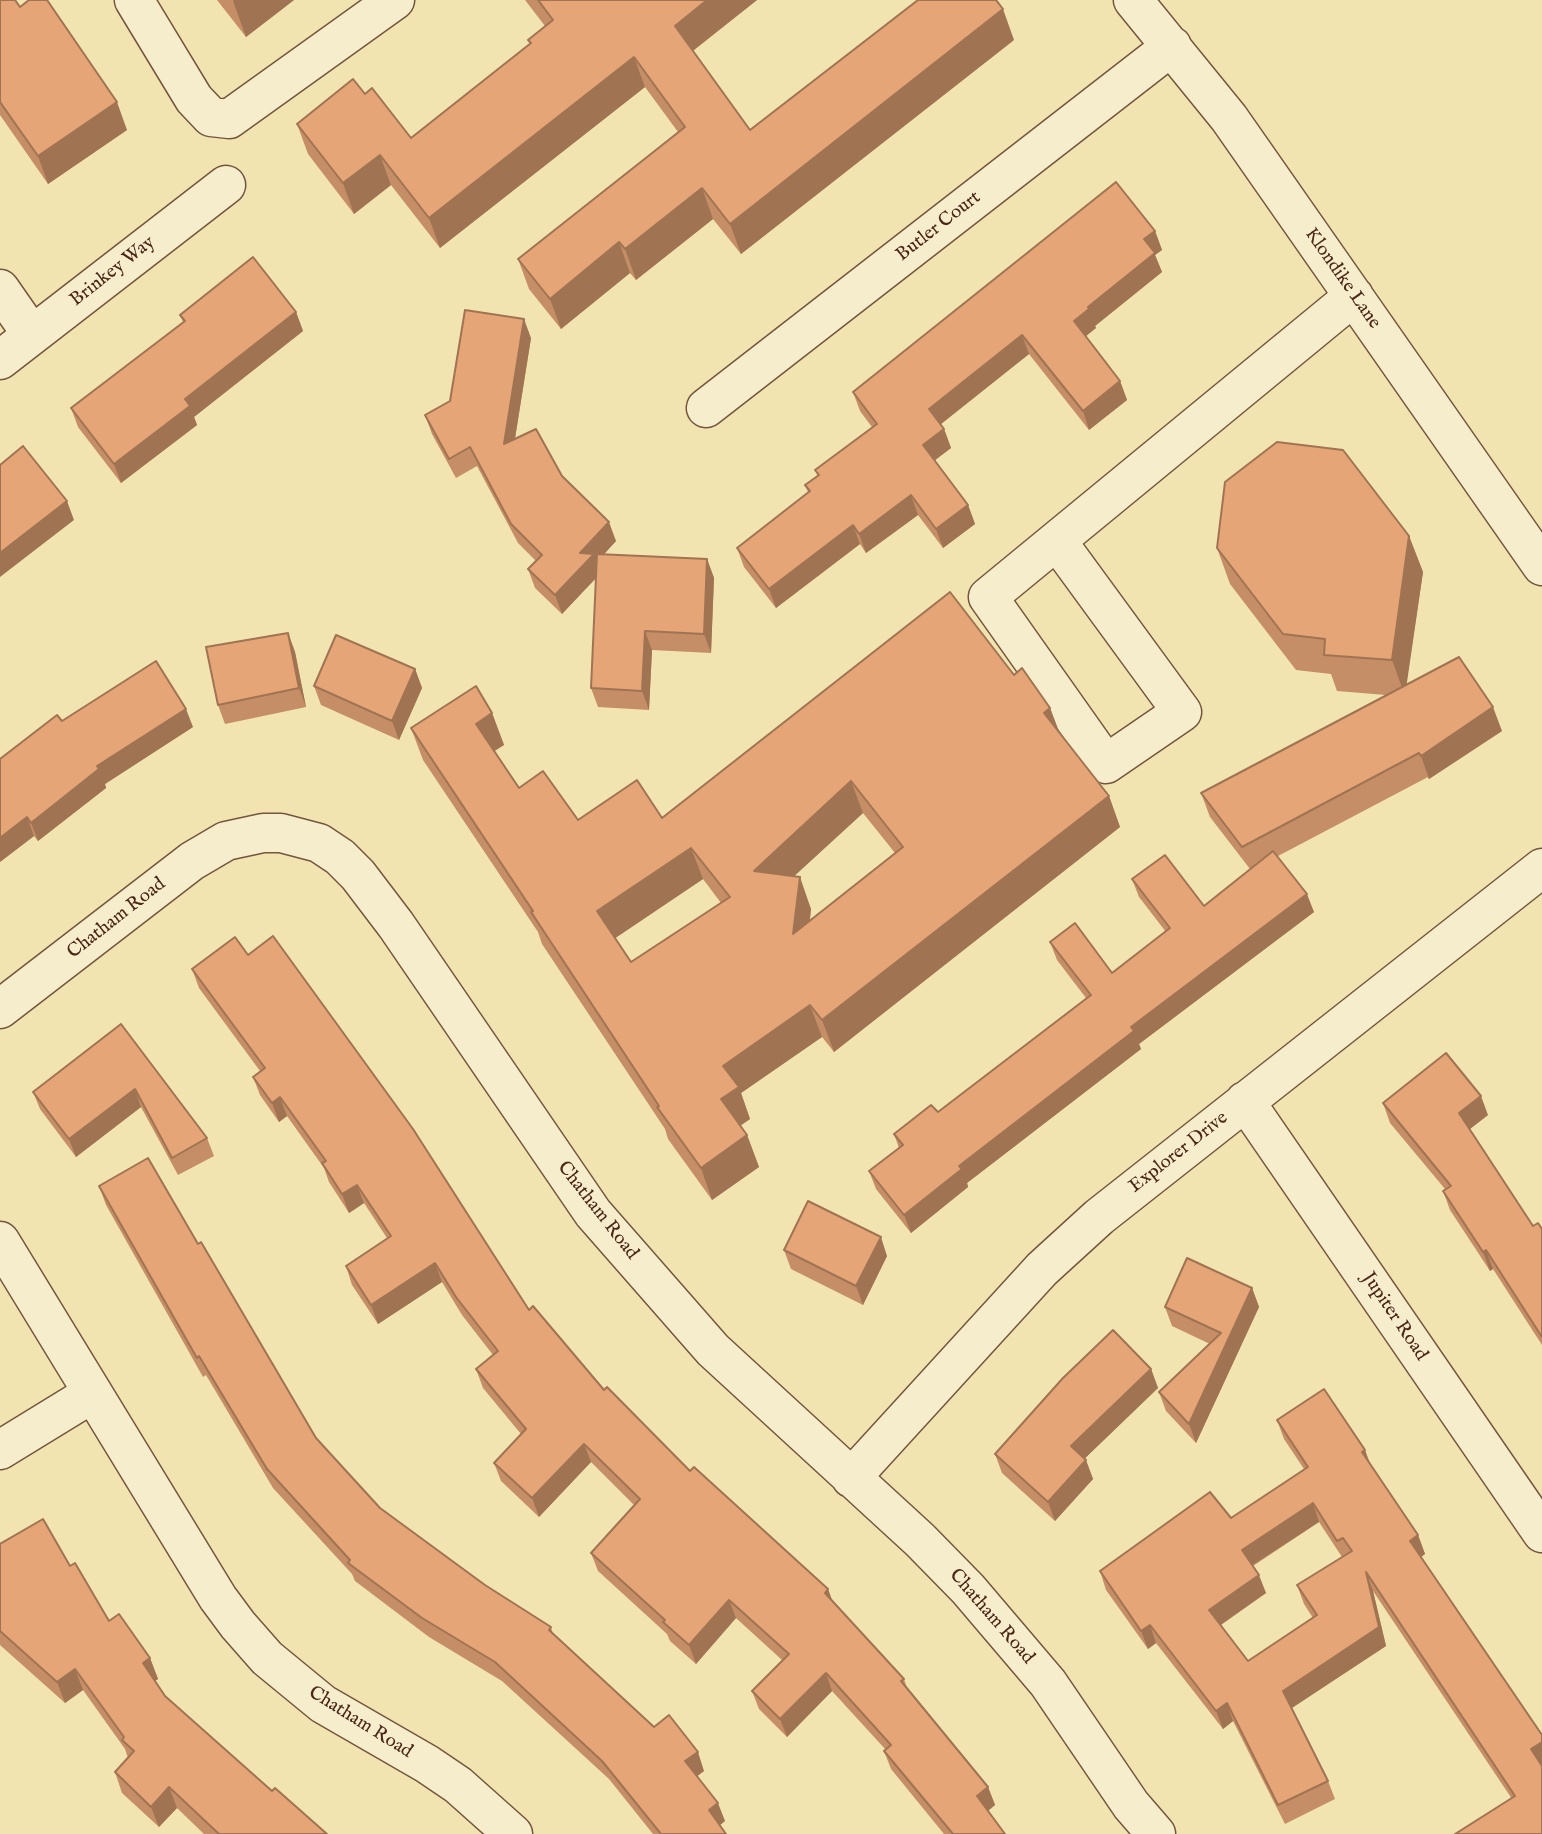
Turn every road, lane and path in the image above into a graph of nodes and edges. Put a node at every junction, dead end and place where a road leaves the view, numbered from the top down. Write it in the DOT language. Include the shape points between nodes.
graph roads {
  1 [pos="134,0"];
  2 [pos="395,0"];
  3 [pos="1133,0"];
  4 [pos="1172,46"];
  5 [pos="226,185"];
  6 [pos="0,289"];
  7 [pos="1354,296"];
  8 [pos="32,335"];
  9 [pos="0,360"];
  10 [pos="706,408"];
  11 [pos="1057,541"];
  12 [pos="1542,566"];
  13 [pos="1542,868"];
  14 [pos="0,1009"];
  15 [pos="1245,1101"];
  16 [pos="0,1241"];
  17 [pos="93,1393"];
  18 [pos="0,1450"];
  19 [pos="851,1478"];
  20 [pos="1542,1533"];
  21 [pos="513,1834"];
  22 [pos="1156,1834"];
  1 -- 2 [label="street" via="194,99 211,117 229,119"];
  3 -- 4 [label="street, Klondike Lane"];
  4 -- 7 [label="street, Klondike Lane" via="1229,118"];
  4 -- 10 [label="street, Butler Court"];
  5 -- 8 [label="street, Brinkey Way"];
  6 -- 8 [label="street"];
  7 -- 11 [label="street"];
  7 -- 12 [label="street, Klondike Lane"];
  8 -- 9 [label="street, Brinkey Way"];
  11 -- 11 [label="street" via="988,597 1106,764 1182,712"];
  13 -- 15 [label="street, Explorer Drive"];
  14 -- 19 [label="street, Chatham Road" via="192,861 226,841 281,833 319,843 358,874 396,925 593,1213 713,1350"];
  15 -- 19 [label="street, Explorer Drive" via="1099,1217 1042,1269"];
  15 -- 20 [label="street, Jupiter Road"];
  16 -- 17 [label="street, Chatham Road"];
  17 -- 18 [label="street"];
  17 -- 21 [label="street, Chatham Road" via="218,1598 267,1658 323,1704 458,1785"];
  19 -- 22 [label="street, Chatham Road" via="968,1589 1048,1683"];
}
